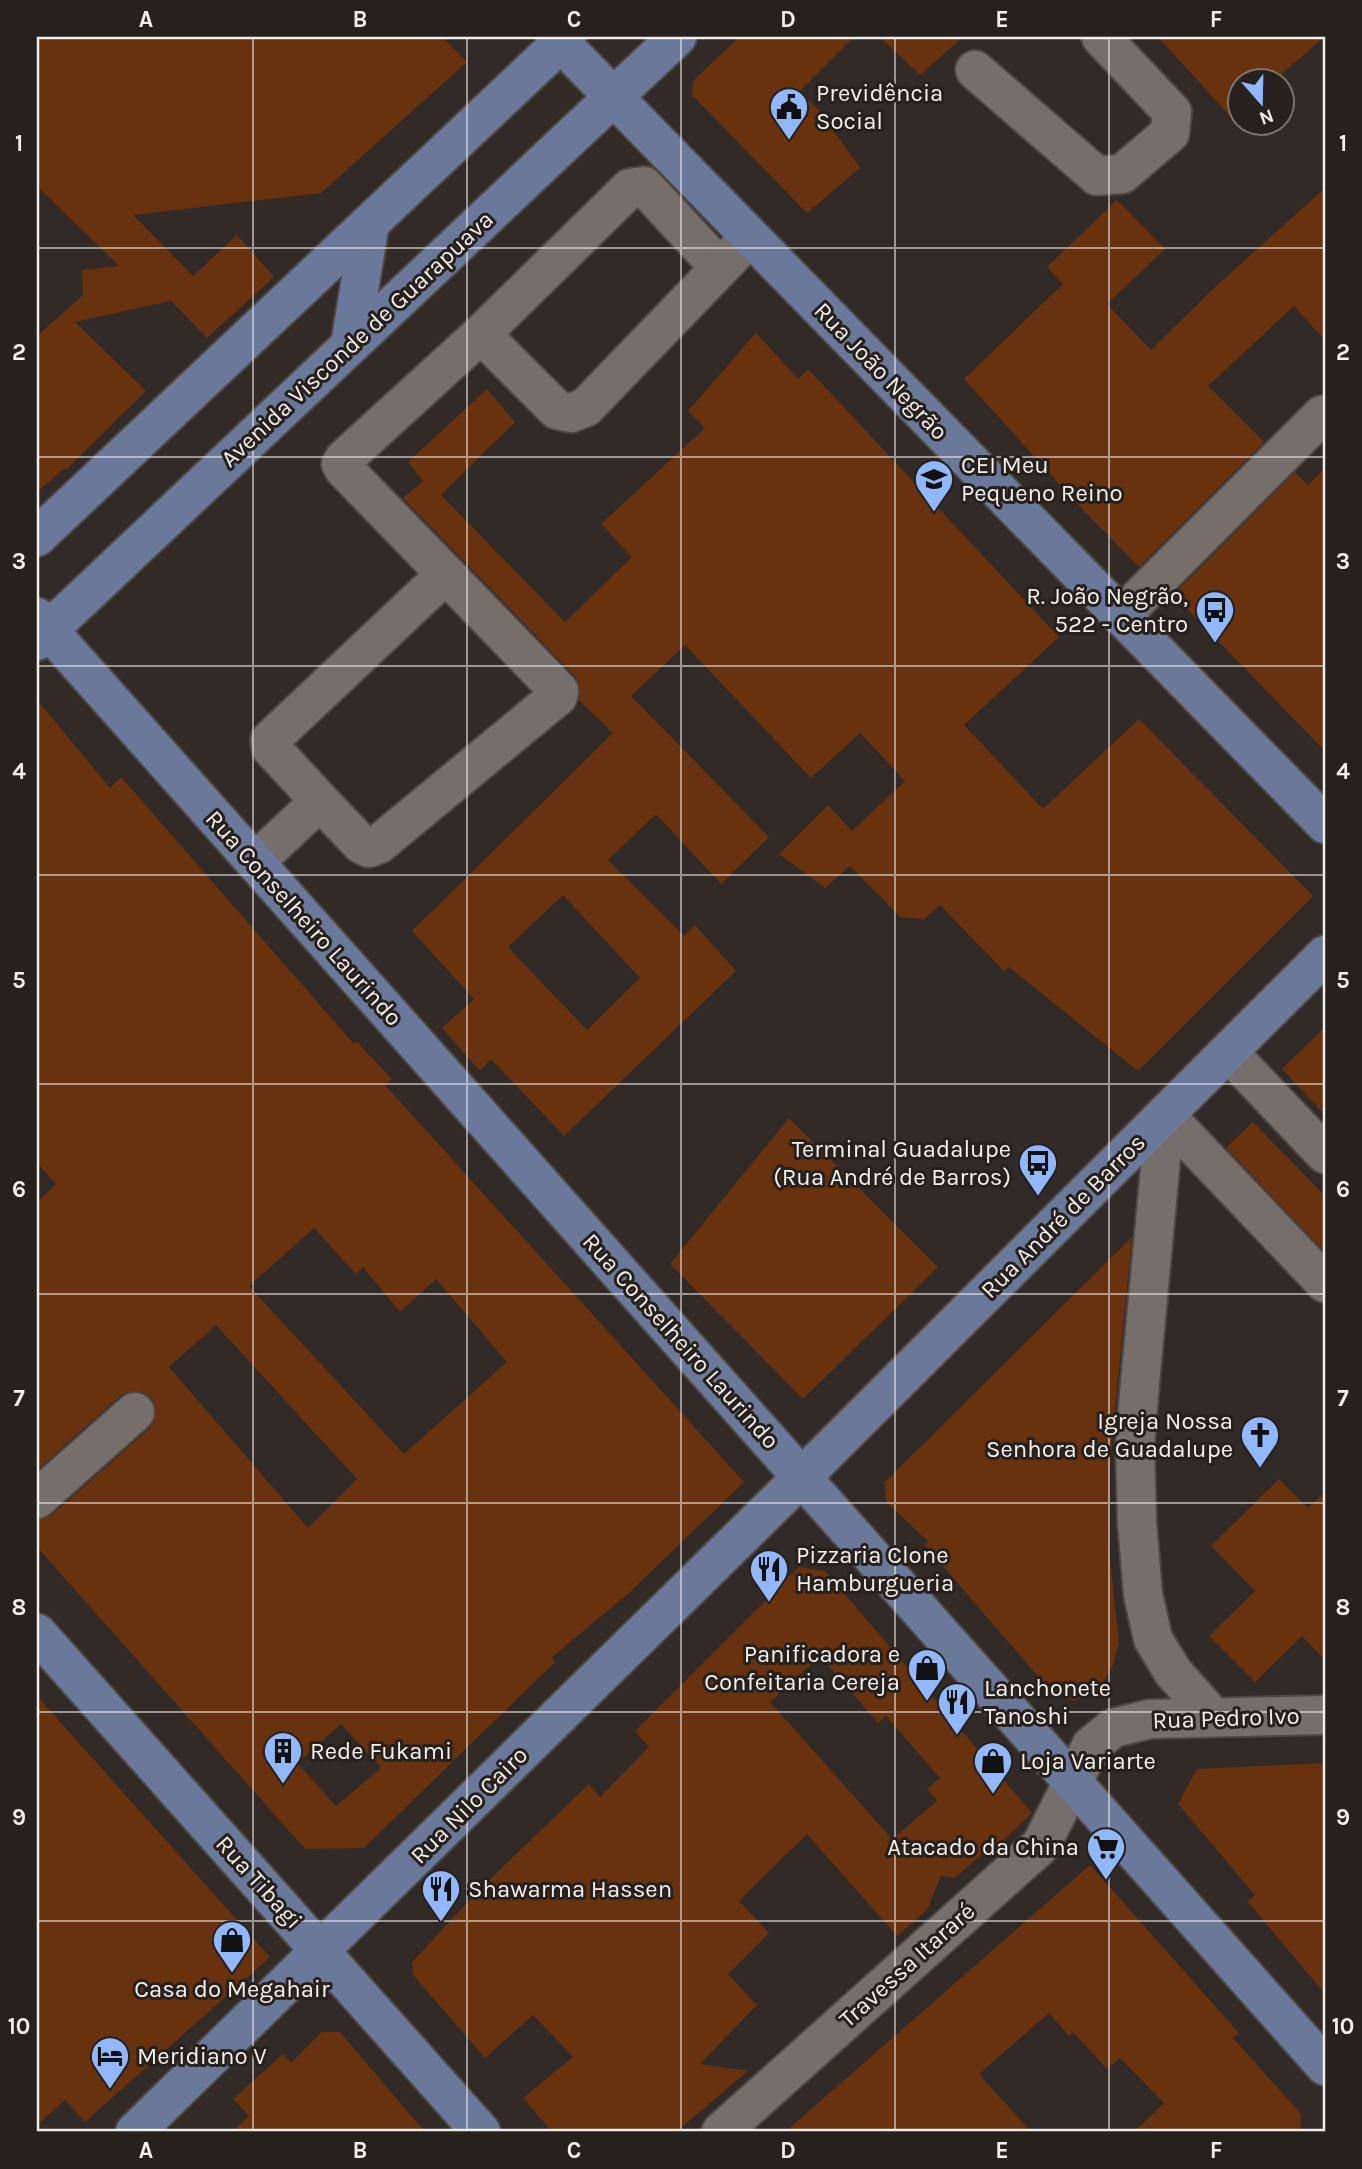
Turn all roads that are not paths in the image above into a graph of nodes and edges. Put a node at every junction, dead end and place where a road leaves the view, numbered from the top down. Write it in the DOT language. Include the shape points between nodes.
graph roads {
  1 [pos="677,37"];
  2 [pos="1101,37"];
  3 [pos="561,39"];
  4 [pos="975,70"];
  5 [pos="613,96"];
  6 [pos="370,223"];
  7 [pos="750,237"];
  8 [pos="720,268"];
  9 [pos="481,334"];
  10 [pos="350,345"];
  11 [pos="1322,415"];
  12 [pos="37,537"];
  13 [pos="446,574"];
  14 [pos="1121,616"];
  15 [pos="41,629"];
  16 [pos="320,802"];
  17 [pos="1325,824"];
  18 [pos="255,862"];
  19 [pos="1325,955"];
  20 [pos="1227,1052"];
  21 [pos="1164,1115"];
  22 [pos="1325,1154"];
  23 [pos="1325,1283"];
  24 [pos="135,1412"];
  25 [pos="802,1477"];
  26 [pos="37,1499"];
  27 [pos="37,1633"];
  28 [pos="1325,1715"];
  29 [pos="1213,1717"];
  30 [pos="1072,1782"];
  31 [pos="320,1951"];
  32 [pos="1325,2066"];
  33 [pos="135,2132"];
  34 [pos="481,2132"];
  35 [pos="721,2132"];
  1 -- 5 [label="main road, Avenida Visconde de Guarapuava"];
  2 -- 4 [label="street" via="1172,112 1170,133 1122,174 1097,176"];
  3 -- 5 [label="main road, Rua João Negrão"];
  3 -- 6 [label="main road"];
  5 -- 7 [label="main road, Rua João Negrão"];
  5 -- 10 [label="main road, Avenida Visconde de Guarapuava"];
  6 -- 10 [label="main road"];
  6 -- 12 [label="main road"];
  7 -- 8 [label="street"];
  7 -- 14 [label="main road, Rua João Negrão"];
  8 -- 9 [label="street" via="586,407 571,413 557,410"];
  8 -- 9 [label="street" via="638,184"];
  9 -- 13 [label="street" via="341,464"];
  10 -- 15 [label="main road, Avenida Visconde de Guarapuava"];
  11 -- 14 [label="street"];
  13 -- 16 [label="street" via="270,740 271,748"];
  13 -- 16 [label="street" via="556,686 558,696 379,844 369,848 361,844"];
  14 -- 17 [label="main road, Rua João Negrão"];
  15 -- 18 [label="main road, Rua Conselheiro Laurindo"];
  16 -- 18 [label="street"];
  18 -- 25 [label="main road, Rua Conselheiro Laurindo"];
  19 -- 20 [label="main road, Rua André de Barros"];
  20 -- 21 [label="main road, Rua André de Barros"];
  20 -- 22 [label="street"];
  21 -- 23 [label="street"];
  21 -- 25 [label="main road, Rua André de Barros"];
  21 -- 29 [label="street" via="1135,1446 1137,1522 1143,1594 1153,1639 1172,1672"];
  24 -- 26 [label="street"];
  25 -- 30 [label="main road, Rua Conselheiro Laurindo"];
  25 -- 31 [label="main road, Rua Nilo Cairo"];
  27 -- 31 [label="main road, Rua Tibagi"];
  28 -- 29 [label="street, Rua Pedro Ivo"];
  29 -- 30 [label="street, Rua Pedro Ivo" via="1150,1719 1113,1728 1091,1746"];
  30 -- 32 [label="main road, Rua Conselheiro Laurindo"];
  30 -- 35 [label="street, Travessa Itararé" via="1041,1845"];
  31 -- 33 [label="main road, Rua Nilo Cairo"];
  31 -- 34 [label="main road, Rua Tibagi"];
}
